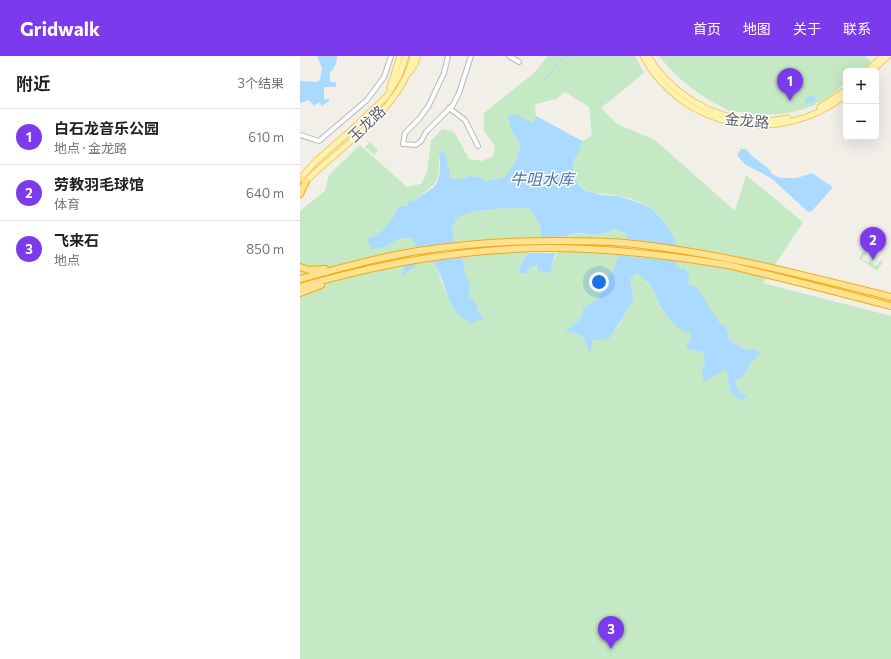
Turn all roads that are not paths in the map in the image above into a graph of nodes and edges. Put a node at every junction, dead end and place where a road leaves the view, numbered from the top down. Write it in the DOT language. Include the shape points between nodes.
graph roads {
  1 [pos="392,56"];
  2 [pos="400,56"];
  3 [pos="406,56"];
  4 [pos="413,56"];
  5 [pos="418,56"];
  6 [pos="448,56"];
  7 [pos="471,56"];
  8 [pos="509,56"];
  9 [pos="643,56"];
  10 [pos="648,56"];
  11 [pos="883,56"];
  12 [pos="888,56"];
  13 [pos="520,62"];
  14 [pos="870,68"];
  15 [pos="875,68"];
  16 [pos="404,79"];
  17 [pos="843,92"];
  18 [pos="387,96"];
  19 [pos="843,97"];
  20 [pos="449,108"];
  21 [pos="300,135"];
  22 [pos="478,146"];
  23 [pos="302,179"];
  24 [pos="300,189"];
  25 [pos="300,194"];
  26 [pos="302,268"];
  27 [pos="354,268"];
  28 [pos="300,279"];
  29 [pos="300,287"];
  30 [pos="300,293"];
  31 [pos="891,297"];
  32 [pos="891,306"];
  1 -- 21 [label="street" via="384,77 368,100 319,141"];
  2 -- 18 [label="main road"];
  3 -- 18 [label="main road, 玉龙路"];
  4 -- 16 [label="main road, 玉龙路"];
  5 -- 16 [label="main road"];
  6 -- 20 [label="street" via="444,72 429,105 405,133 403,144 416,145"];
  7 -- 20 [label="street" via="460,93"];
  8 -- 13 [label="street"];
  9 -- 19 [label="main road, 金龙路" via="658,79 677,97 699,112 728,122 761,125 788,122 815,113"];
  10 -- 17 [label="main road, 金龙路" via="664,77 690,100 737,119 766,121 794,117 823,105"];
  11 -- 14 [label="main road"];
  12 -- 15 [label="main road"];
  16 -- 23 [label="main road, 玉龙路" via="393,98 375,118"];
  18 -- 23 [label="main road, 玉龙路" via="315,162"];
  20 -- 22 [label="street" via="465,120"];
  23 -- 24 [label="highway"];
  23 -- 25 [label="highway"];
  26 -- 27 [label="highway"];
  27 -- 28 [label="highway"];
  27 -- 29 [label="highway"];
  27 -- 30 [label="highway"];
  27 -- 31 [label="highway" via="397,255 472,244 513,241 624,243 694,252 784,270"];
  27 -- 32 [label="highway" via="473,252 569,248 722,264"];
}
